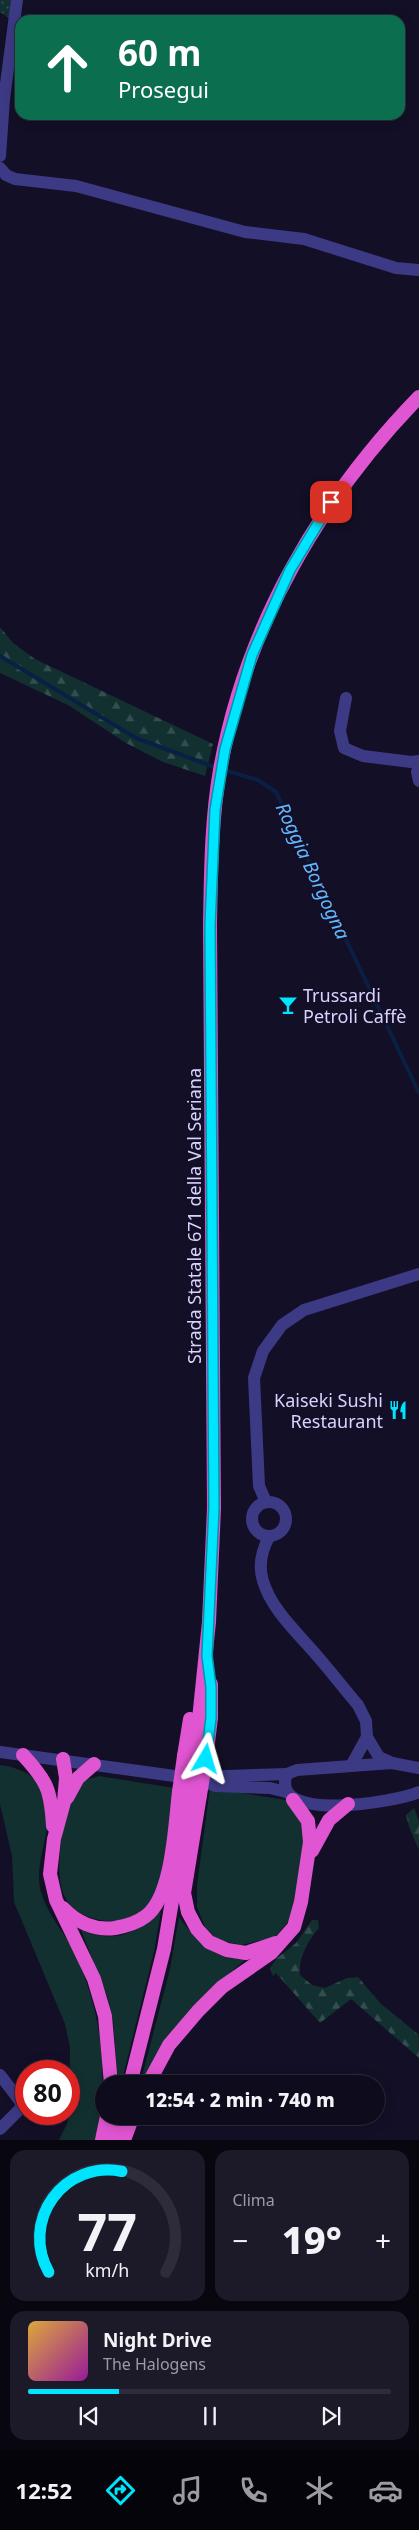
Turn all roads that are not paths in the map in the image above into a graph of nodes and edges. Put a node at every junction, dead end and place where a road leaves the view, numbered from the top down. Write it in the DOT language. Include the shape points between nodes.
graph roads {
  1 [pos="17,0"];
  2 [pos="15,15"];
  3 [pos="15,15"];
  4 [pos="0,156"];
  5 [pos="0,168"];
  6 [pos="419,270"];
  7 [pos="419,398"];
  8 [pos="346,698"];
  9 [pos="419,762"];
  10 [pos="419,781"];
  11 [pos="419,1274"];
  12 [pos="266,1502"];
  13 [pos="269,1537"];
  14 [pos="367,1737"];
  15 [pos="0,1752"];
  16 [pos="23,1755"];
  17 [pos="63,1759"];
  18 [pos="392,1763"];
  19 [pos="94,1764"];
  20 [pos="351,1766"];
  21 [pos="419,1769"];
  22 [pos="287,1774"];
  23 [pos="189,1778"];
  24 [pos="49,1790"];
  25 [pos="419,1792"];
  26 [pos="190,1794"];
  27 [pos="290,1796"];
  28 [pos="64,1802"];
  29 [pos="348,1804"];
  30 [pos="54,1839"];
  31 [pos="309,1862"];
  32 [pos="56,1900"];
  33 [pos="282,1941"];
  34 [pos="0,2075"];
  35 [pos="110,2075"];
  36 [pos="132,2075"];
  37 [pos="153,2075"];
  38 [pos="105,2125"];
  39 [pos="117,2125"];
  40 [pos="130,2125"];
  41 [pos="0,2129"];
  42 [pos="102,2140"];
  43 [pos="113,2140"];
  44 [pos="124,2140"];
  1 -- 2 [label="street"];
  3 -- 4 [label="street"];
  5 -- 6 [label="street" via="15,179 93,189 245,232 304,239 396,268"];
  7 -- 26 [label="highway, Strada Statale 671 della Val Seriana, bridge" via="366,455 304,545 252,655 225,749 215,810 210,918 214,1498 207,1656"];
  8 -- 9 [label="street" via="340,731 344,748 363,756"];
  9 -- 10 [label="street"];
  11 -- 12 [label="street" via="304,1310 282,1325 263,1350 254,1378 259,1486"];
  12 -- 13 [label="street" via="253,1512 252,1524 258,1533"];
  12 -- 13 [label="street" via="282,1507 286,1517 284,1529"];
  13 -- 14 [label="street" via="261,1560 262,1580 268,1595 358,1706 366,1721"];
  14 -- 18 [label="street" via="379,1757"];
  14 -- 20 [label="street"];
  15 -- 16 [label="street"];
  16 -- 17 [label="street"];
  16 -- 24 [label="highway"];
  17 -- 19 [label="street"];
  17 -- 24 [label="highway"];
  17 -- 28 [label="highway" via="66,1778"];
  18 -- 20 [label="street"];
  18 -- 21 [label="street"];
  19 -- 23 [label="street"];
  19 -- 28 [label="highway" via="78,1778"];
  20 -- 22 [label="street" via="297,1770"];
  22 -- 23 [label="street"];
  22 -- 27 [label="street" via="285,1780"];
  23 -- 27 [label="street" via="216,1786 270,1788"];
  24 -- 30 [label="highway"];
  25 -- 29 [label="street" via="405,1797"];
  26 -- 32 [label="highway" via="167,1876 148,1915 129,1925 107,1929 86,1925 70,1916"];
  26 -- 33 [label="highway" via="184,1893 196,1929 209,1942 227,1950 246,1953"];
  26 -- 36 [label="highway, Strada Statale 671 della Val Seriana" via="164,1949"];
  27 -- 29 [label="street" via="310,1804"];
  27 -- 31 [label="highway" via="308,1821"];
  28 -- 30 [label="highway"];
  29 -- 31 [label="highway" via="329,1820"];
  30 -- 32 [label="highway" via="50,1874"];
  31 -- 33 [label="highway" via="294,1927"];
  32 -- 35 [label="highway" via="94,1980 105,2016"];
  33 -- 37 [label="highway" via="271,1953 222,1987 198,2011 169,2045"];
  34 -- 41 [label="street" via="22,2107"];
  38 -- 42 [label="highway"];
  39 -- 43 [label="highway"];
  40 -- 44 [label="highway"];
}
